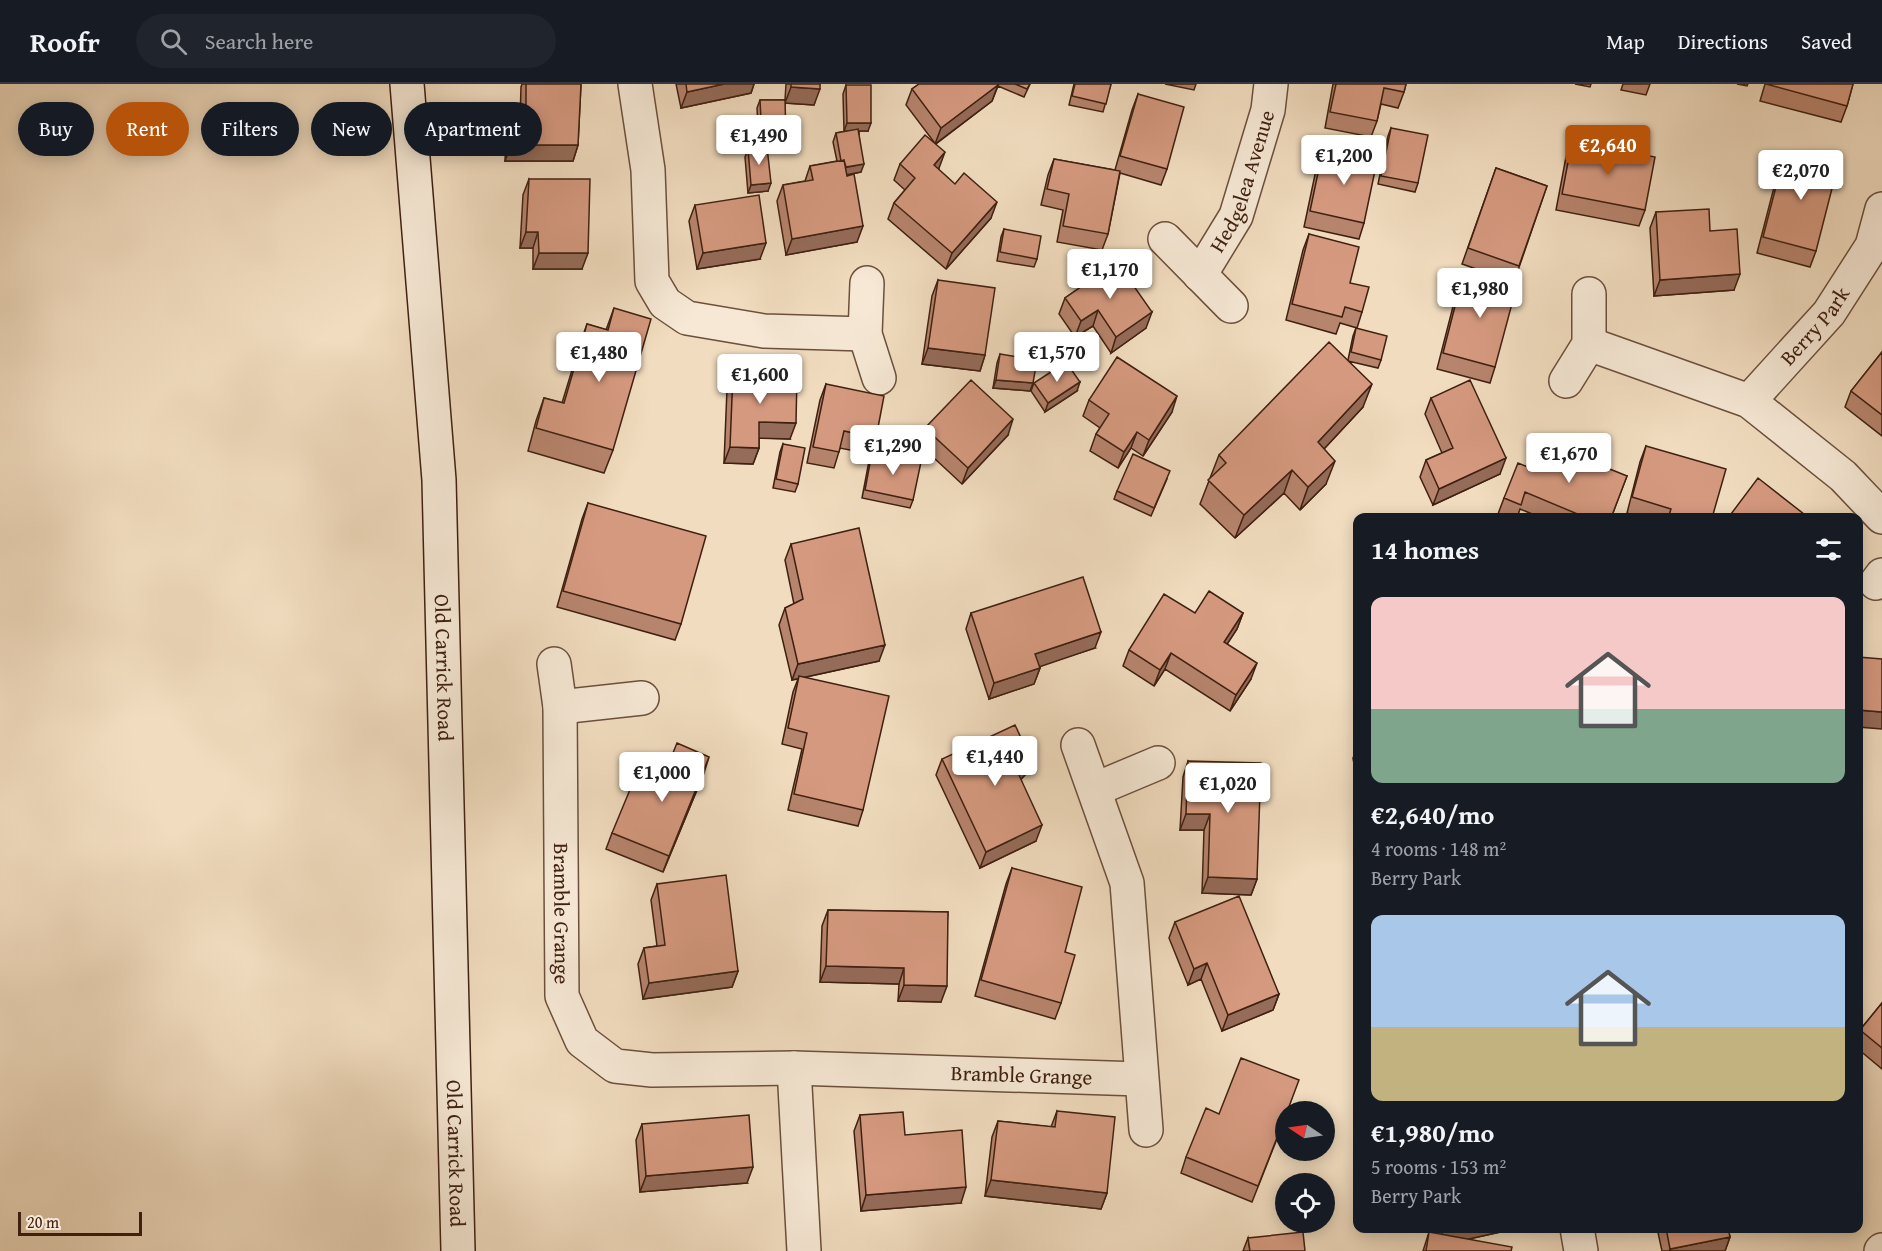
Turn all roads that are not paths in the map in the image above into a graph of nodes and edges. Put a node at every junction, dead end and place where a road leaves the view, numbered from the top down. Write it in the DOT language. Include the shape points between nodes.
graph roads {
  1 [pos="407,84"];
  2 [pos="635,84"];
  3 [pos="1271,84"];
  4 [pos="1882,209"];
  5 [pos="1165,238"];
  6 [pos="1200,275"];
  7 [pos="867,283"];
  8 [pos="1589,294"];
  9 [pos="1232,306"];
  10 [pos="865,334"];
  11 [pos="1589,344"];
  12 [pos="879,378"];
  13 [pos="1566,381"];
  14 [pos="1749,401"];
  15 [pos="1882,516"];
  16 [pos="554,664"];
  17 [pos="642,698"];
  18 [pos="560,707"];
  19 [pos="1078,745"];
  20 [pos="1158,763"];
  21 [pos="1096,789"];
  22 [pos="794,1068"];
  23 [pos="1140,1079"];
  24 [pos="1146,1130"];
  25 [pos="1578,1233"];
  26 [pos="458,1251"];
  27 [pos="804,1251"];
  28 [pos="1581,1251"];
  1 -- 26 [label="street, Old Carrick Road" via="438,480"];
  2 -- 10 [label="street" via="648,170 652,281 665,303 687,318 764,331"];
  3 -- 6 [label="street, Hedgelea Avenue" via="1268,110 1236,216"];
  4 -- 14 [label="street, Berry Park" via="1872,246 1829,313"];
  5 -- 6 [label="street, Hedgelea Avenue"];
  6 -- 9 [label="street, Hedgelea Avenue"];
  7 -- 10 [label="street"];
  8 -- 11 [label="street"];
  10 -- 12 [label="street"];
  11 -- 13 [label="street"];
  11 -- 14 [label="street"];
  14 -- 15 [label="street" via="1843,476"];
  16 -- 18 [label="street, Bramble Grange"];
  17 -- 18 [label="street"];
  18 -- 22 [label="street, Bramble Grange" via="562,996 582,1041 615,1065 624,1067"];
  19 -- 21 [label="street"];
  20 -- 21 [label="street"];
  21 -- 23 [label="street" via="1127,883"];
  22 -- 23 [label="street, Bramble Grange"];
  22 -- 27 [label="street"];
  23 -- 24 [label="street"];
  25 -- 28 [label="street"];
}
